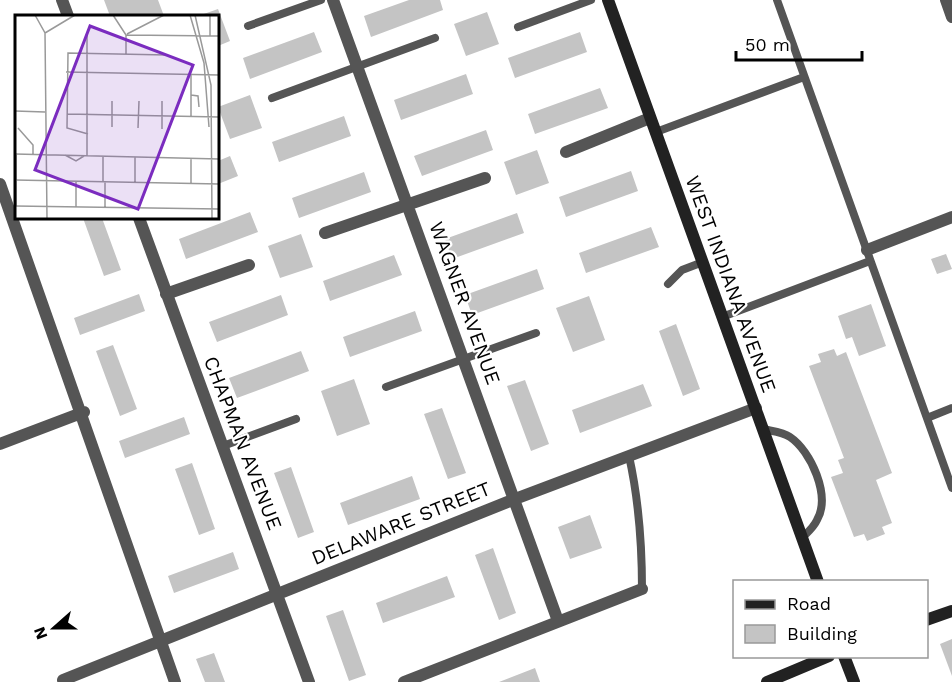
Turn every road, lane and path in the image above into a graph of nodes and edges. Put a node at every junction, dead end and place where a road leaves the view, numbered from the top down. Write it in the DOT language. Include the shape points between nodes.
graph roads {
  1 [pos="62,0"];
  2 [pos="321,0"];
  3 [pos="333,0"];
  4 [pos="591,0"];
  5 [pos="608,0"];
  6 [pos="777,0"];
  7 [pos="946,0"];
  8 [pos="68,15"];
  9 [pos="952,17"];
  10 [pos="248,26"];
  11 [pos="518,27"];
  12 [pos="435,38"];
  13 [pos="358,67"];
  14 [pos="804,77"];
  15 [pos="272,98"];
  16 [pos="650,118"];
  17 [pos="656,132"];
  18 [pos="566,152"];
  19 [pos="485,178"];
  20 [pos="0,184"];
  21 [pos="408,206"];
  22 [pos="952,217"];
  23 [pos="140,219"];
  24 [pos="325,234"];
  25 [pos="868,256"];
  26 [pos="702,262"];
  27 [pos="249,265"];
  28 [pos="668,284"];
  29 [pos="166,294"];
  30 [pos="722,317"];
  31 [pos="536,333"];
  32 [pos="464,359"];
  33 [pos="386,387"];
  34 [pos="756,408"];
  35 [pos="952,408"];
  36 [pos="82,413"];
  37 [pos="296,418"];
  38 [pos="927,418"];
  39 [pos="763,429"];
  40 [pos="0,444"];
  41 [pos="223,446"];
  42 [pos="629,456"];
  43 [pos="952,488"];
  44 [pos="515,499"];
  45 [pos="802,538"];
  46 [pos="817,580"];
  47 [pos="642,589"];
  48 [pos="278,593"];
  49 [pos="952,611"];
  50 [pos="928,620"];
  51 [pos="558,621"];
  52 [pos="160,641"];
  53 [pos="827,658"];
  54 [pos="844,658"];
  55 [pos="63,680"];
  56 [pos="175,682"];
  57 [pos="309,682"];
  58 [pos="404,682"];
  59 [pos="767,682"];
  60 [pos="854,682"];
  1 -- 8 [label="street"];
  2 -- 10 [label="lane"];
  3 -- 13 [label="street, WAGNER AVENUE"];
  4 -- 11 [label="lane"];
  5 -- 16 [label="street, WEST INDIANA AVENUE"];
  6 -- 14 [label="lane"];
  7 -- 9 [label="street"];
  12 -- 13 [label="lane"];
  13 -- 15 [label="lane"];
  13 -- 21 [label="street, WAGNER AVENUE"];
  14 -- 17 [label="lane"];
  14 -- 25 [label="lane"];
  16 -- 17 [label="street, WEST INDIANA AVENUE"];
  16 -- 18 [label="street"];
  17 -- 26 [label="street, WEST INDIANA AVENUE"];
  19 -- 21 [label="street"];
  20 -- 36 [label="street"];
  21 -- 24 [label="street"];
  21 -- 32 [label="street, WAGNER AVENUE"];
  22 -- 25 [label="street"];
  23 -- 29 [label="street, CHAPMAN AVENUE"];
  25 -- 30 [label="lane"];
  25 -- 38 [label="lane"];
  26 -- 28 [label="lane" via="682,270"];
  26 -- 30 [label="street, WEST INDIANA AVENUE"];
  27 -- 29 [label="street"];
  29 -- 41 [label="street, CHAPMAN AVENUE"];
  30 -- 34 [label="street, WEST INDIANA AVENUE"];
  31 -- 32 [label="lane"];
  32 -- 33 [label="lane"];
  32 -- 44 [label="street, WAGNER AVENUE"];
  34 -- 39 [label="street, WEST INDIANA AVENUE"];
  34 -- 42 [label="street, DELAWARE STREET"];
  35 -- 38 [label="lane"];
  36 -- 40 [label="street"];
  36 -- 52 [label="street"];
  37 -- 41 [label="lane"];
  38 -- 43 [label="lane"];
  39 -- 45 [label="street, WEST INDIANA AVENUE"];
  39 -- 45 [label="lane" via="788,435 812,463 822,504 818,520"];
  41 -- 48 [label="street, CHAPMAN AVENUE"];
  42 -- 44 [label="street, DELAWARE STREET"];
  42 -- 47 [label="lane" via="642,537"];
  44 -- 48 [label="street, DELAWARE STREET"];
  44 -- 51 [label="street, WAGNER AVENUE"];
  45 -- 46 [label="street, WEST INDIANA AVENUE"];
  47 -- 51 [label="street"];
  48 -- 52 [label="street, DELAWARE STREET"];
  48 -- 57 [label="street, CHAPMAN AVENUE"];
  49 -- 50 [label="street"];
  51 -- 58 [label="street"];
  52 -- 55 [label="street, DELAWARE STREET"];
  52 -- 56 [label="street"];
  53 -- 59 [label="street"];
  54 -- 60 [label="street"];
}
